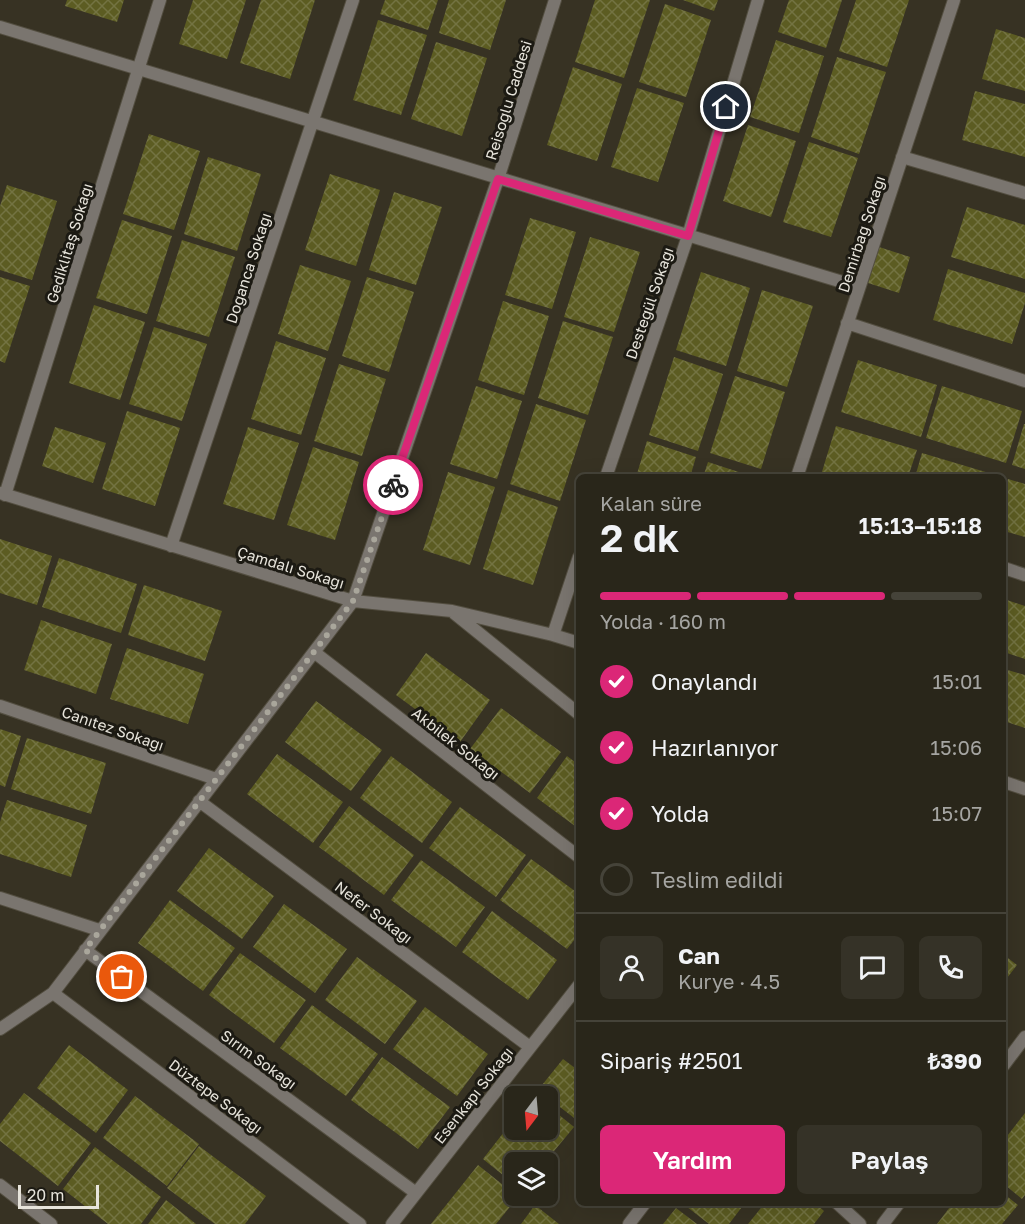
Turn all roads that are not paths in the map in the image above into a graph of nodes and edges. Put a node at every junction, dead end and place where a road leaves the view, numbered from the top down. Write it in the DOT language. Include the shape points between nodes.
graph roads {
  1 [pos="160,0"];
  2 [pos="353,0"];
  3 [pos="555,0"];
  4 [pos="758,0"];
  5 [pos="954,0"];
  6 [pos="0,27"];
  7 [pos="140,69"];
  8 [pos="313,122"];
  9 [pos="902,157"];
  10 [pos="498,179"];
  11 [pos="1025,193"];
  12 [pos="688,236"];
  13 [pos="859,287"];
  14 [pos="848,323"];
  15 [pos="1025,381"];
  16 [pos="607,474"];
  17 [pos="798,474"];
  18 [pos="3,494"];
  19 [pos="171,546"];
  20 [pos="576,566"];
  21 [pos="1006,569"];
  22 [pos="1025,576"];
  23 [pos="353,601"];
  24 [pos="452,611"];
  25 [pos="553,634"];
  26 [pos="576,642"];
  27 [pos="314,652"];
  28 [pos="0,706"];
  29 [pos="576,712"];
  30 [pos="216,779"];
  31 [pos="1006,783"];
  32 [pos="1025,789"];
  33 [pos="199,801"];
  34 [pos="576,855"];
  35 [pos="0,898"];
  36 [pos="99,930"];
  37 [pos="85,950"];
  38 [pos="576,989"];
  39 [pos="53,993"];
  40 [pos="0,1029"];
  41 [pos="1025,1037"];
  42 [pos="530,1047"];
  43 [pos="1006,1062"];
  44 [pos="0,1185"];
  45 [pos="416,1193"];
  46 [pos="643,1206"];
  47 [pos="840,1206"];
  48 [pos="897,1206"];
  49 [pos="51,1224"];
  50 [pos="360,1224"];
  51 [pos="392,1224"];
  52 [pos="629,1224"];
  53 [pos="860,1224"];
  54 [pos="883,1224"];
  1 -- 7 [label="street, Gediklitaş Sokağı"];
  2 -- 8 [label="street, Doğanca Sokağı"];
  3 -- 10 [label="street, Reisoğlu Caddesi"];
  4 -- 12 [label="street, Destegül Sokağı"];
  5 -- 9 [label="street, Demirbağ Sokağı"];
  6 -- 7 [label="street"];
  7 -- 8 [label="street"];
  7 -- 18 [label="street, Gediklitaş Sokağı"];
  8 -- 10 [label="street"];
  8 -- 19 [label="street, Doğanca Sokağı"];
  9 -- 11 [label="street"];
  9 -- 13 [label="street, Demirbağ Sokağı"];
  10 -- 12 [label="street"];
  10 -- 23 [label="street, Reisoğlu Caddesi"];
  12 -- 13 [label="street"];
  12 -- 16 [label="street, Destegül Sokağı"];
  13 -- 14 [label="street, Demirbağ Sokağı"];
  14 -- 15 [label="street"];
  14 -- 17 [label="street, Demirbağ Sokağı"];
  18 -- 19 [label="street, Çamdalı Sokağı"];
  19 -- 23 [label="street, Çamdalı Sokağı"];
  20 -- 25 [label="street"];
  21 -- 22 [label="street"];
  23 -- 24 [label="street, Çamdalı Sokağı"];
  23 -- 27 [label="street, Reisoğlu Caddesi"];
  24 -- 25 [label="street, Çamdalı Sokağı"];
  24 -- 29 [label="street"];
  25 -- 26 [label="street, Çamdalı Sokağı"];
  27 -- 30 [label="street, Reisoğlu Caddesi"];
  27 -- 34 [label="street, Akbilek Sokağı"];
  28 -- 30 [label="street, Canıtez Sokağı"];
  30 -- 33 [label="street, Reisoğlu Caddesi"];
  31 -- 32 [label="street"];
  33 -- 36 [label="street, Reisoğlu Caddesi"];
  33 -- 42 [label="street, Nefer Sokağı"];
  35 -- 36 [label="street"];
  36 -- 37 [label="street, Reisoğlu Caddesi"];
  37 -- 39 [label="street, Reisoğlu Caddesi"];
  37 -- 45 [label="street, Sırım Sokağı"];
  38 -- 42 [label="street, Esenkapı Sokağı"];
  39 -- 40 [label="street, Reisoğlu Caddesi"];
  39 -- 50 [label="street, Düztepe Sokağı"];
  41 -- 43 [label="street"];
  42 -- 45 [label="street, Esenkapı Sokağı"];
  44 -- 49 [label="street"];
  45 -- 51 [label="street, Esenkapı Sokağı"];
  46 -- 52 [label="street"];
  47 -- 53 [label="street"];
  48 -- 54 [label="street"];
}
